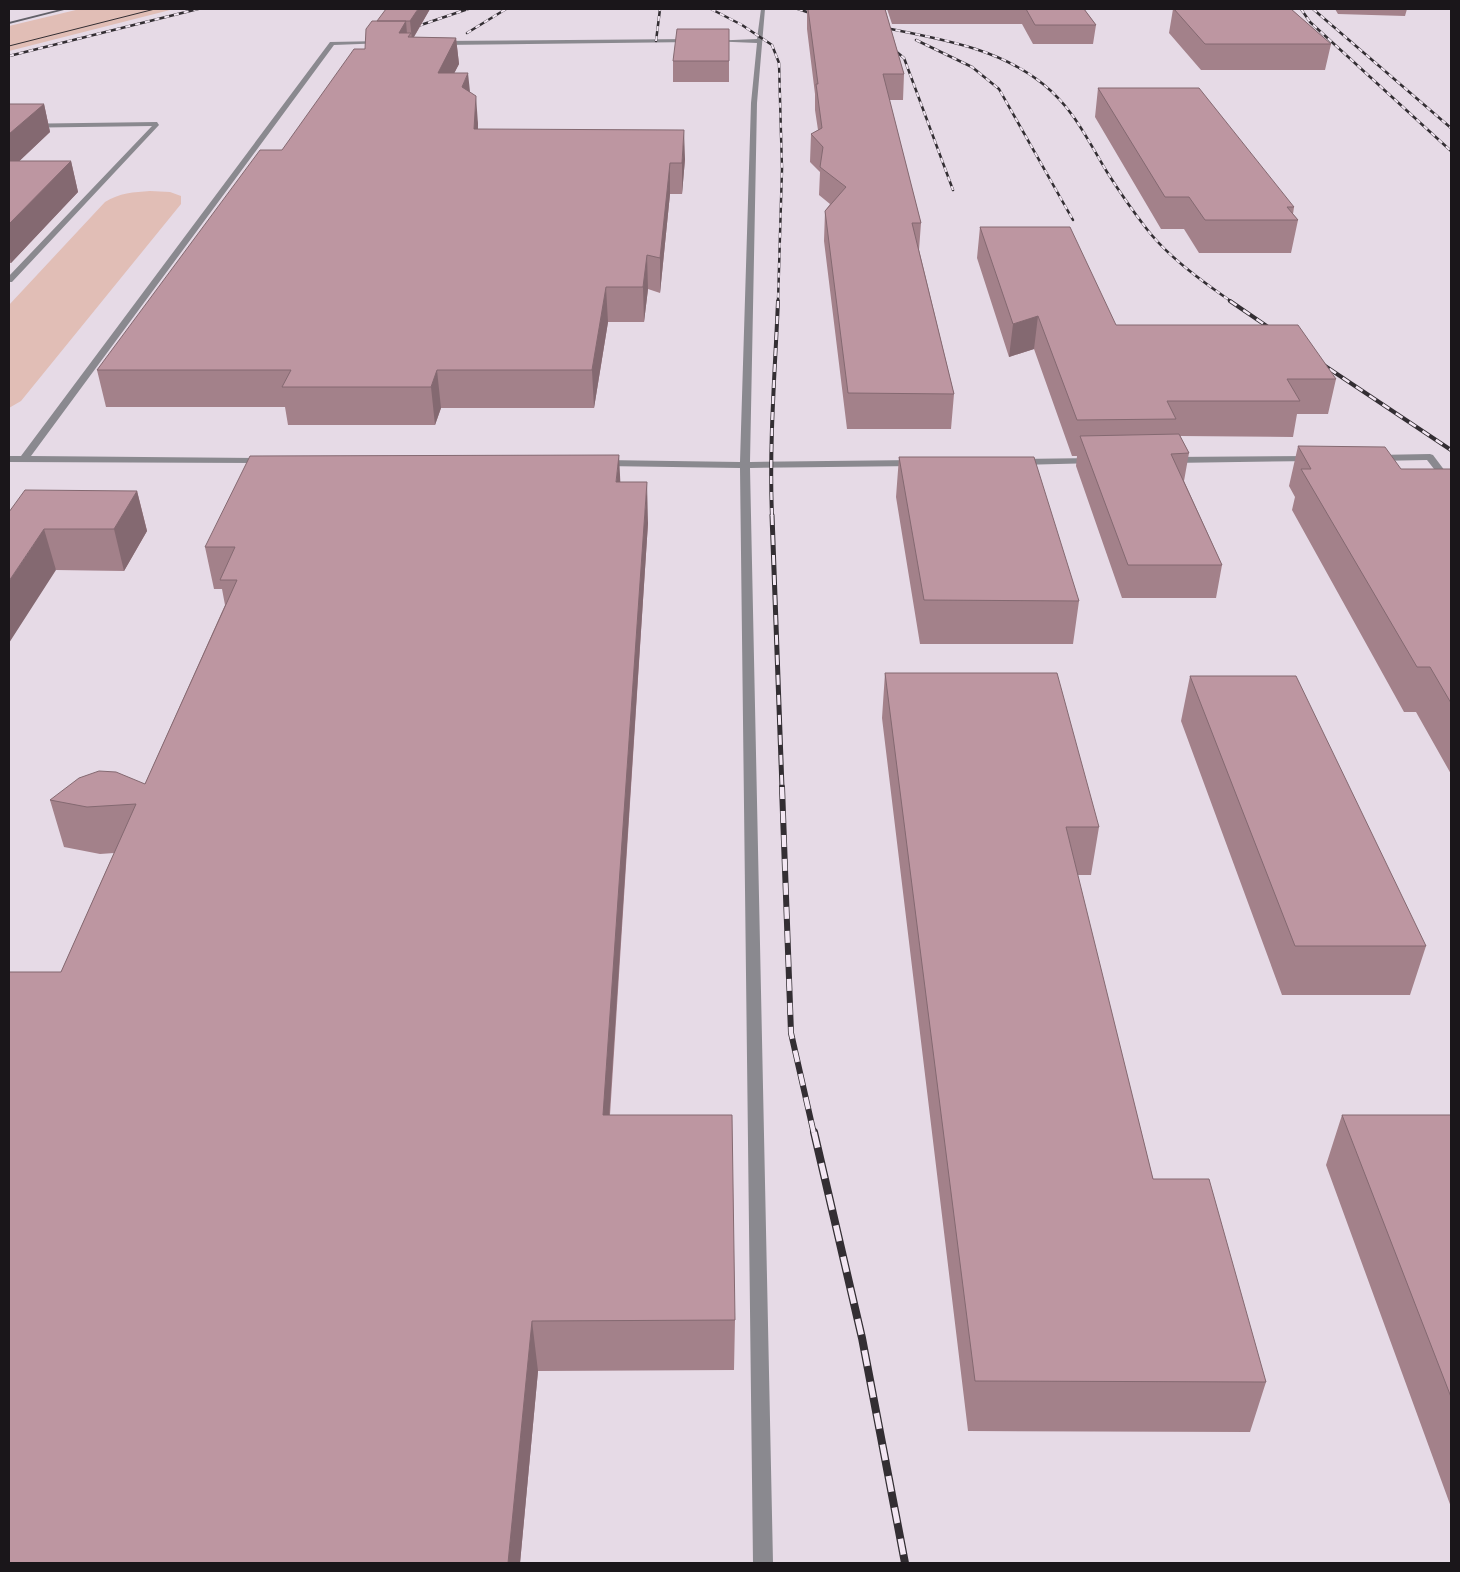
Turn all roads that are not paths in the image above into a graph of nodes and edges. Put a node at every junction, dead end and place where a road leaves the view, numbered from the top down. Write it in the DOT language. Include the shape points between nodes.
graph roads {
  1 [pos="66,9"];
  2 [pos="763,9"];
  3 [pos="9,22"];
  4 [pos="760,41"];
  5 [pos="392,43"];
  6 [pos="432,43"];
  7 [pos="9,126"];
  8 [pos="9,280"];
  9 [pos="1321,458"];
  10 [pos="1370,458"];
  11 [pos="9,459"];
  12 [pos="24,459"];
  13 [pos="1162,460"];
  14 [pos="281,461"];
  15 [pos="1102,461"];
  16 [pos="1013,462"];
  17 [pos="587,463"];
  18 [pos="924,463"];
  19 [pos="745,465"];
  20 [pos="1451,485"];
  21 [pos="764,1563"];
  1 -- 3 [label="main road"];
  2 -- 4 [label="street"];
  4 -- 6 [label="street"];
  4 -- 19 [label="street" via="754,103"];
  5 -- 12 [label="street" via="332,43"];
  7 -- 8 [label="street" via="157,124"];
  9 -- 13 [label="street"];
  10 -- 20 [label="street" via="1430,457"];
  11 -- 12 [label="street"];
  12 -- 14 [label="street"];
  15 -- 16 [label="street"];
  17 -- 19 [label="street"];
  18 -- 19 [label="street"];
  19 -- 21 [label="street"];
}
